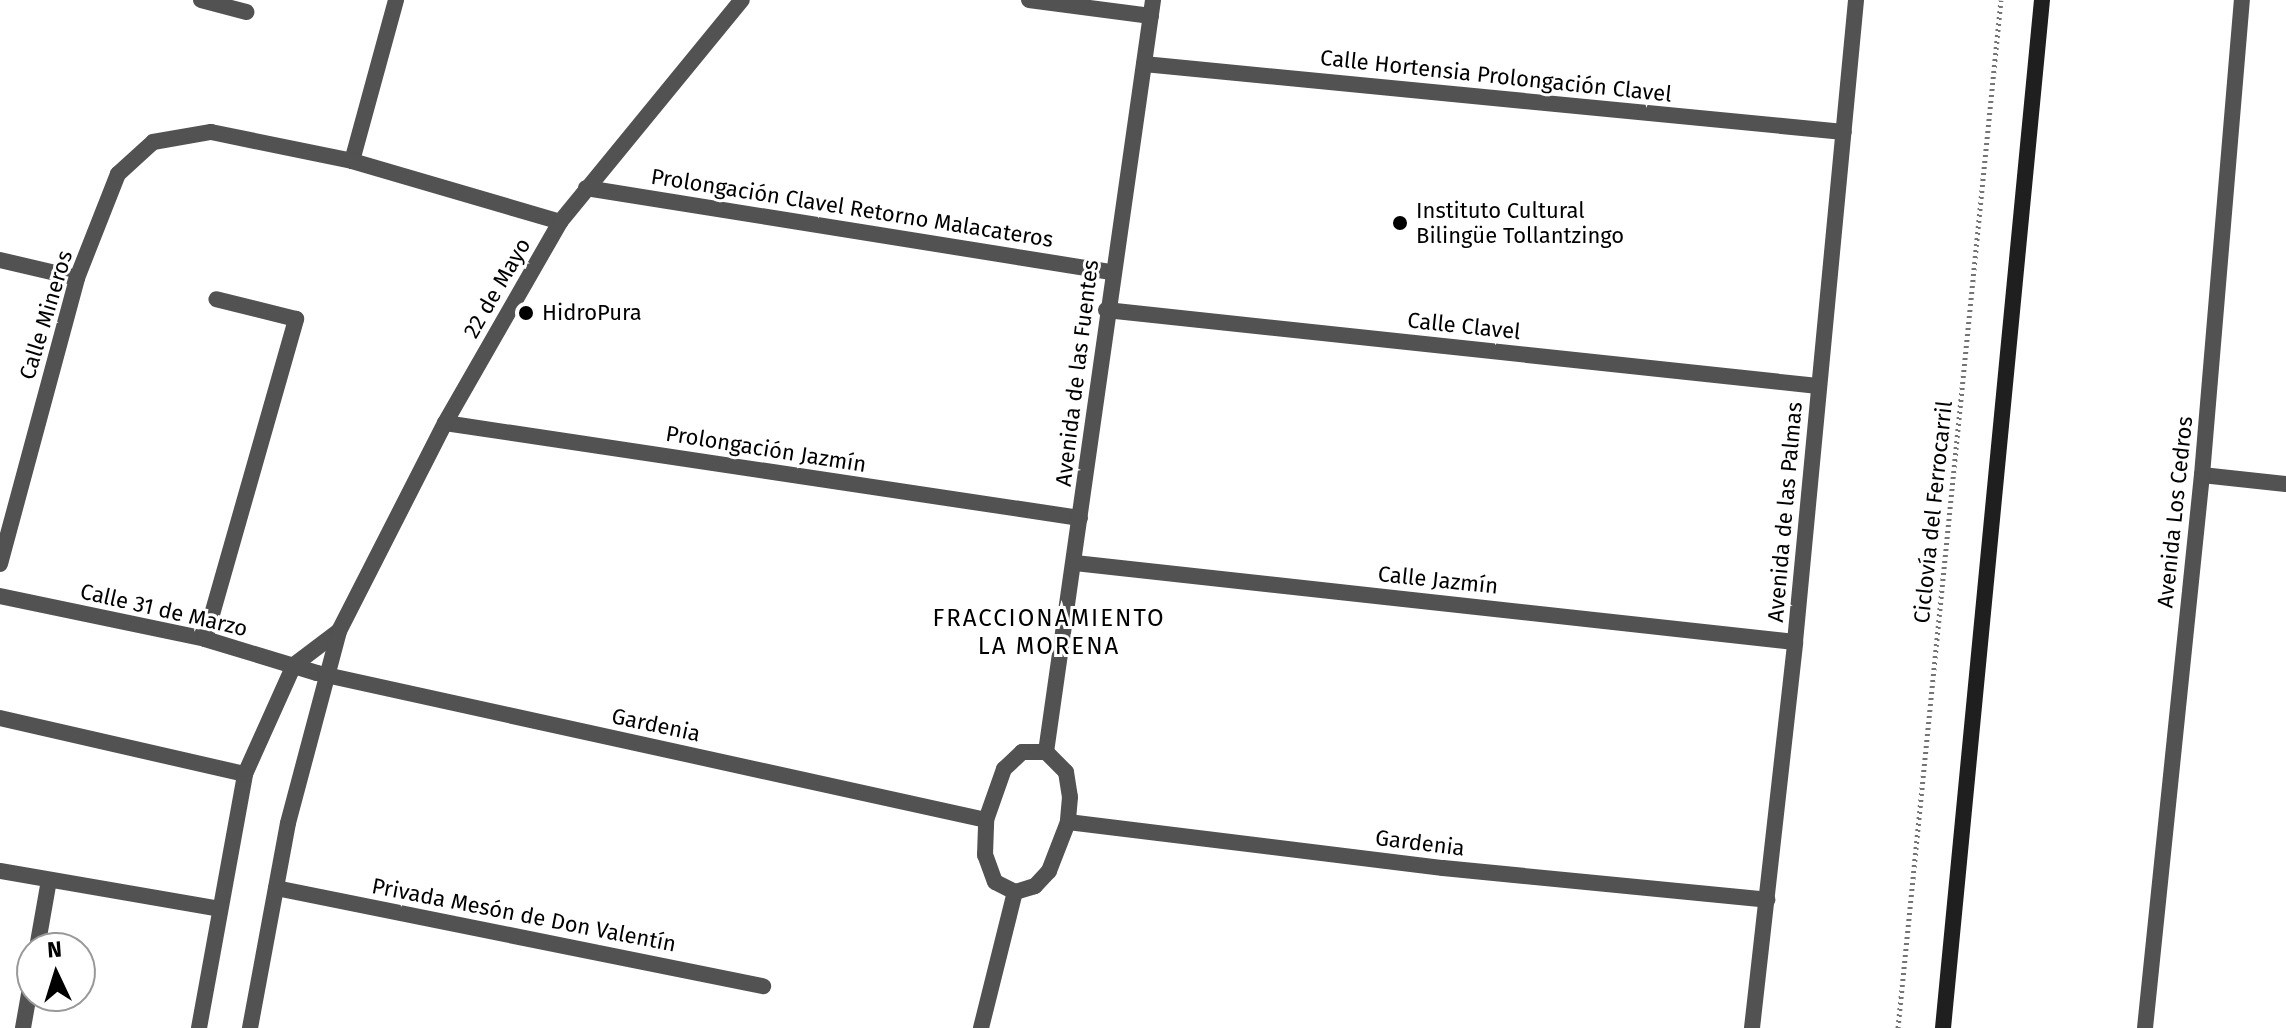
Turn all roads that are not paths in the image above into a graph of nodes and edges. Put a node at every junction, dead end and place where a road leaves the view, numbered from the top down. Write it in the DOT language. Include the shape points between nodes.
graph roads {
  1 [pos="201,0"];
  2 [pos="396,0"];
  3 [pos="742,0"];
  4 [pos="1029,0"];
  5 [pos="1856,0"];
  6 [pos="2042,0"];
  7 [pos="2242,0"];
  8 [pos="1152,8"];
  9 [pos="246,12"];
  10 [pos="1144,64"];
  11 [pos="1844,132"];
  12 [pos="352,161"];
  13 [pos="586,188"];
  14 [pos="560,222"];
  15 [pos="0,260"];
  16 [pos="1111,272"];
  17 [pos="77,278"];
  18 [pos="216,299"];
  19 [pos="1106,310"];
  20 [pos="1818,386"];
  21 [pos="445,423"];
  22 [pos="2202,475"];
  23 [pos="2286,484"];
  24 [pos="1080,518"];
  25 [pos="1075,563"];
  26 [pos="0,564"];
  27 [pos="0,596"];
  28 [pos="339,631"];
  29 [pos="205,639"];
  30 [pos="1795,642"];
  31 [pos="294,665"];
  32 [pos="322,674"];
  33 [pos="0,718"];
  34 [pos="1046,752"];
  35 [pos="245,774"];
  36 [pos="986,820"];
  37 [pos="1068,822"];
  38 [pos="0,871"];
  39 [pos="49,880"];
  40 [pos="276,888"];
  41 [pos="1015,892"];
  42 [pos="1767,900"];
  43 [pos="220,909"];
  44 [pos="40,932"];
  45 [pos="763,986"];
  46 [pos="199,1028"];
  47 [pos="250,1028"];
  48 [pos="981,1028"];
  49 [pos="1752,1028"];
  50 [pos="1943,1028"];
  51 [pos="2145,1028"];
  1 -- 9 [label="street"];
  2 -- 12 [label="street"];
  3 -- 13 [label="street, 22 de Mayo"];
  4 -- 8 [label="street"];
  5 -- 11 [label="street, Avenida de las Palmas"];
  6 -- 50 [label="street"];
  7 -- 22 [label="street, Avenida Los Cedros"];
  8 -- 10 [label="street, Avenida de las Fuentes"];
  10 -- 11 [label="street, Calle Hortensia Prolongación Clavel"];
  10 -- 16 [label="street, Avenida de las Fuentes"];
  11 -- 20 [label="street, Avenida de las Palmas"];
  12 -- 14 [label="street"];
  12 -- 17 [label="street, Calle Mineros" via="211,132 153,142 118,174"];
  13 -- 14 [label="street, 22 de Mayo"];
  13 -- 16 [label="street, Prolongación Clavel Retorno Malacateros"];
  14 -- 21 [label="street, 22 de Mayo"];
  15 -- 17 [label="street"];
  16 -- 19 [label="street, Avenida de las Fuentes"];
  17 -- 26 [label="street, Calle Mineros"];
  18 -- 29 [label="street" via="296,319"];
  19 -- 20 [label="street, Calle Clavel"];
  19 -- 24 [label="street, Avenida de las Fuentes"];
  20 -- 30 [label="street, Avenida de las Palmas"];
  21 -- 24 [label="street, Prolongación Jazmín"];
  21 -- 28 [label="street, 22 de Mayo"];
  22 -- 23 [label="street"];
  22 -- 51 [label="street, Avenida Los Cedros"];
  24 -- 25 [label="street, Avenida de las Fuentes"];
  25 -- 30 [label="street, Calle Jazmín"];
  25 -- 34 [label="street, Avenida de las Fuentes"];
  27 -- 29 [label="street, Calle 31 de Marzo"];
  28 -- 31 [label="street"];
  28 -- 32 [label="street"];
  29 -- 31 [label="street, Calle 31 de Marzo"];
  30 -- 42 [label="street, Avenida de las Palmas"];
  31 -- 32 [label="street, Calle 31 de Marzo"];
  31 -- 35 [label="street"];
  32 -- 36 [label="street, Gardenia"];
  32 -- 40 [label="street"];
  33 -- 35 [label="street"];
  34 -- 36 [label="street" via="1022,752 1004,769"];
  34 -- 37 [label="street" via="1066,772"];
  35 -- 43 [label="street"];
  36 -- 41 [label="street" via="985,855 995,882"];
  37 -- 41 [label="street" via="1049,871 1035,886"];
  37 -- 42 [label="street, Gardenia" via="1443,868"];
  38 -- 39 [label="street"];
  39 -- 43 [label="street"];
  39 -- 44 [label="street"];
  40 -- 45 [label="street, Privada Mesón de Don Valentín"];
  40 -- 47 [label="street"];
  41 -- 48 [label="street"];
  42 -- 49 [label="street, Avenida de las Palmas"];
  43 -- 46 [label="street"];
}
